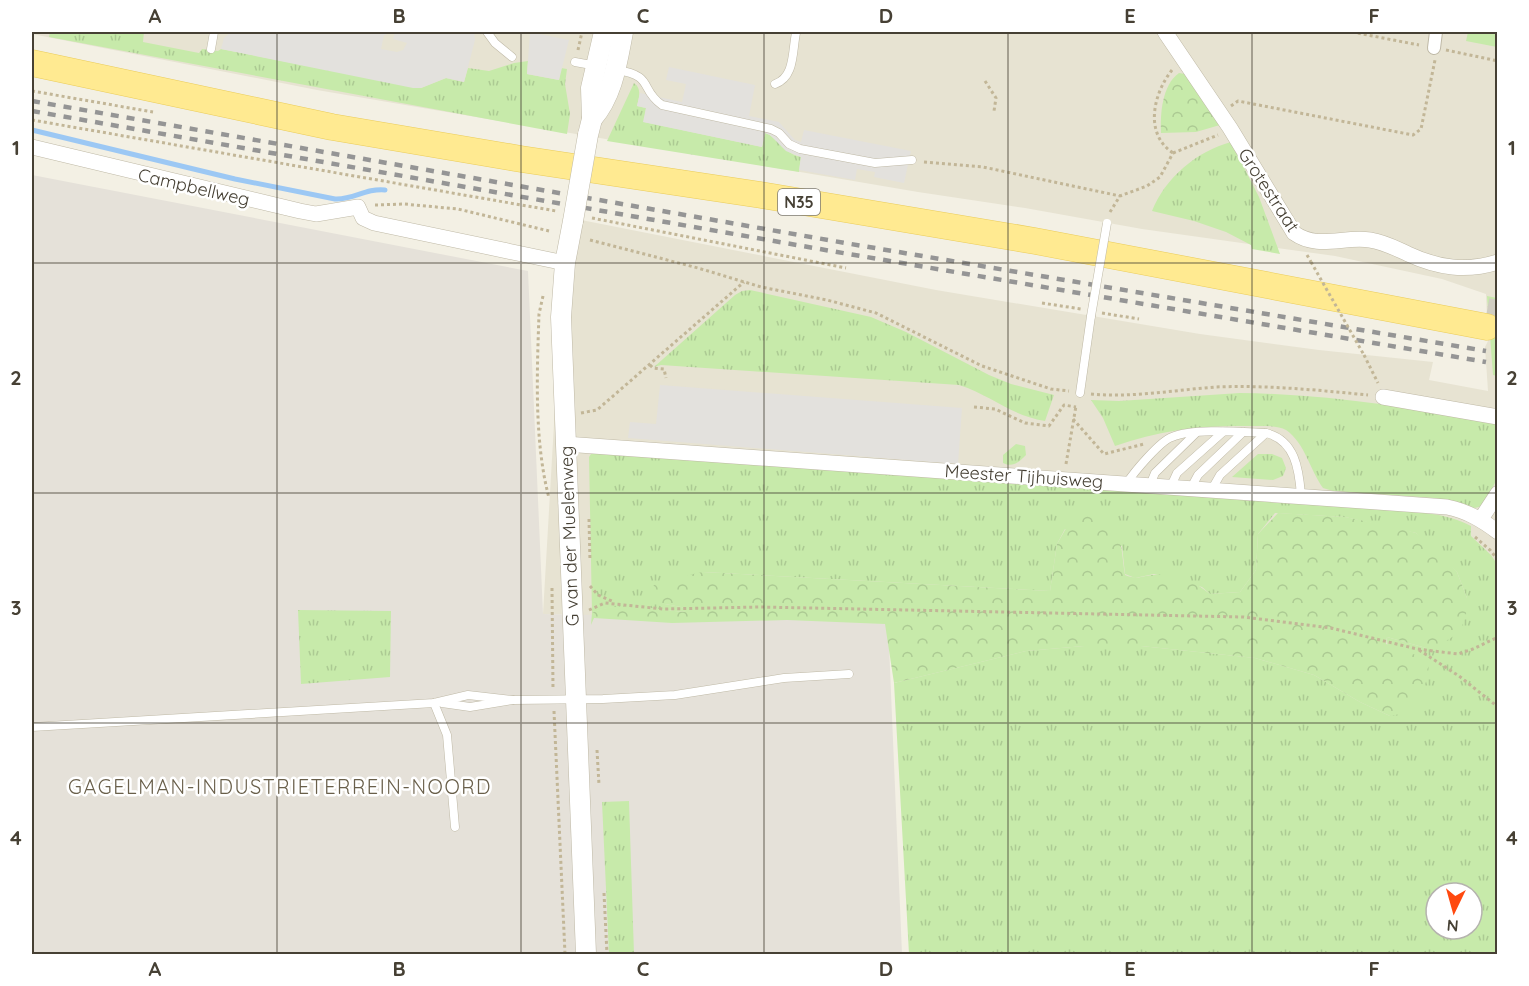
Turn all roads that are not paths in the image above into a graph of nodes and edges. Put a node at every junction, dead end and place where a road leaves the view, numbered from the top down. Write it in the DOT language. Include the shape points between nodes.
graph roads {
  1 [pos="214,32"];
  2 [pos="488,32"];
  3 [pos="604,32"];
  4 [pos="623,32"];
  5 [pos="1165,32"];
  6 [pos="1436,32"];
  7 [pos="795,33"];
  8 [pos="32,46"];
  9 [pos="1435,48"];
  10 [pos="211,49"];
  11 [pos="512,57"];
  12 [pos="575,62"];
  13 [pos="32,63"];
  14 [pos="605,68"];
  15 [pos="775,84"];
  16 [pos="32,147"];
  17 [pos="912,160"];
  18 [pos="1107,222"];
  19 [pos="1497,262"];
  20 [pos="565,263"];
  21 [pos="1080,393"];
  22 [pos="1383,397"];
  23 [pos="1497,417"];
  24 [pos="1222,432"];
  25 [pos="1243,432"];
  26 [pos="1196,433"];
  27 [pos="1266,433"];
  28 [pos="565,444"];
  29 [pos="1127,483"];
  30 [pos="1150,485"];
  31 [pos="1170,486"];
  32 [pos="1191,488"];
  33 [pos="1212,489"];
  34 [pos="1497,494"];
  35 [pos="1301,495"];
  36 [pos="1481,519"];
  37 [pos="1497,532"];
  38 [pos="849,674"];
  39 [pos="576,699"];
  40 [pos="434,703"];
  41 [pos="32,727"];
  42 [pos="455,826"];
  43 [pos="586,954"];
  1 -- 10 [label="lane"];
  2 -- 11 [label="lane"];
  3 -- 14 [label="street, G van der Muelenweg"];
  4 -- 14 [label="street, G van der Muelenweg"];
  5 -- 19 [label="street, Grotestraat" via="1301,239 1320,243 1371,240 1447,267 1476,268"];
  6 -- 9 [label="street"];
  7 -- 15 [label="lane" via="789,75"];
  8 -- 13 [label="main road, N35" via="453,134 1054,229 1487,319 772,197 332,127"];
  12 -- 14 [label="lane"];
  14 -- 17 [label="lane" via="641,77 651,96 662,105 771,129 796,148 875,163"];
  14 -- 20 [label="street, G van der Muelenweg, bridge" via="591,88 590,127"];
  16 -- 20 [label="street, Campbellweg" via="316,214 358,207 363,218 374,223"];
  18 -- 21 [label="lane, bridge"];
  20 -- 28 [label="street, G van der Muelenweg" via="561,317"];
  22 -- 23 [label="street"];
  24 -- 25 [label="lane"];
  24 -- 26 [label="lane"];
  24 -- 31 [label="lane" via="1177,473"];
  25 -- 27 [label="lane"];
  25 -- 32 [label="lane" via="1198,475"];
  26 -- 29 [label="lane" via="1171,437 1134,471"];
  26 -- 30 [label="lane" via="1155,473"];
  27 -- 33 [label="lane" via="1220,475"];
  27 -- 35 [label="lane" via="1275,435 1290,449"];
  28 -- 29 [label="street, Meester Tijhuisweg"];
  28 -- 39 [label="street, G van der Muelenweg"];
  29 -- 30 [label="street, Meester Tijhuisweg"];
  30 -- 31 [label="street, Meester Tijhuisweg"];
  31 -- 32 [label="street, Meester Tijhuisweg"];
  32 -- 33 [label="street, Meester Tijhuisweg"];
  33 -- 35 [label="street, Meester Tijhuisweg"];
  34 -- 36 [label="street"];
  35 -- 36 [label="street, Meester Tijhuisweg" via="1447,507"];
  36 -- 37 [label="street, Meester Tijhuisweg"];
  38 -- 39 [label="lane" via="784,678 675,695"];
  39 -- 40 [label="lane" via="513,700 468,695"];
  39 -- 43 [label="street, G van der Muelenweg"];
  40 -- 41 [label="lane"];
  40 -- 42 [label="lane" via="447,735"];
}
